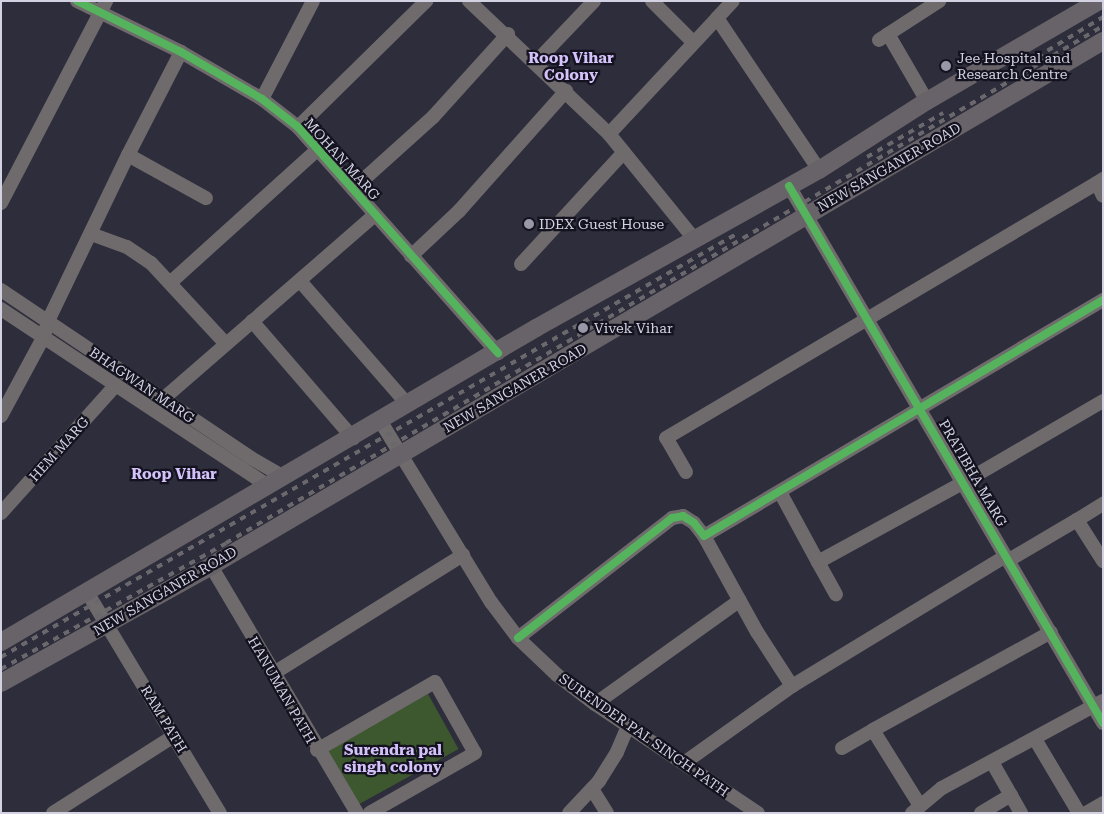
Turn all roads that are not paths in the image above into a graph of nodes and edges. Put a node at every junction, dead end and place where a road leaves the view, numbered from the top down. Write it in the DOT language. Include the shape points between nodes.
graph roads {
  1 [pos="77,1"];
  2 [pos="313,1"];
  3 [pos="426,1"];
  4 [pos="594,1"];
  5 [pos="652,1"];
  6 [pos="733,1"];
  7 [pos="939,1"];
  8 [pos="1099,1"];
  9 [pos="470,2"];
  10 [pos="103,7"];
  11 [pos="717,18"];
  12 [pos="508,34"];
  13 [pos="1103,41"];
  14 [pos="694,43"];
  15 [pos="180,52"];
  16 [pos="536,62"];
  17 [pos="566,91"];
  18 [pos="262,99"];
  19 [pos="927,101"];
  20 [pos="298,127"];
  21 [pos="609,134"];
  22 [pos="317,150"];
  23 [pos="624,152"];
  24 [pos="128,155"];
  25 [pos="819,170"];
  26 [pos="1100,181"];
  27 [pos="789,186"];
  28 [pos="353,189"];
  29 [pos="1103,196"];
  30 [pos="206,198"];
  31 [pos="1,203"];
  32 [pos="375,215"];
  33 [pos="807,215"];
  34 [pos="91,234"];
  35 [pos="695,240"];
  36 [pos="411,256"];
  37 [pos="521,264"];
  38 [pos="300,281"];
  39 [pos="171,282"];
  40 [pos="1,290"];
  41 [pos="1103,300"];
  42 [pos="1,309"];
  43 [pos="868,319"];
  44 [pos="48,321"];
  45 [pos="252,321"];
  46 [pos="44,336"];
  47 [pos="225,343"];
  48 [pos="498,353"];
  49 [pos="116,385"];
  50 [pos="163,398"];
  51 [pos="1103,401"];
  52 [pos="408,405"];
  53 [pos="921,408"];
  54 [pos="1,416"];
  55 [pos="380,422"];
  56 [pos="353,438"];
  57 [pos="401,454"];
  58 [pos="686,472"];
  59 [pos="284,477"];
  60 [pos="964,482"];
  61 [pos="268,486"];
  62 [pos="780,492"];
  63 [pos="1103,504"];
  64 [pos="1,513"];
  65 [pos="1077,520"];
  66 [pos="704,536"];
  67 [pos="463,555"];
  68 [pos="1008,558"];
  69 [pos="1103,561"];
  70 [pos="818,562"];
  71 [pos="211,566"];
  72 [pos="87,592"];
  73 [pos="836,594"];
  74 [pos="740,600"];
  75 [pos="106,626"];
  76 [pos="1050,632"];
  77 [pos="518,638"];
  78 [pos="2,641"];
  79 [pos="274,673"];
  80 [pos="1,683"];
  81 [pos="792,686"];
  82 [pos="1098,703"];
  83 [pos="595,704"];
  84 [pos="1103,723"];
  85 [pos="628,726"];
  86 [pos="873,730"];
  87 [pos="174,736"];
  88 [pos="1035,739"];
  89 [pos="842,748"];
  90 [pos="317,750"];
  91 [pos="992,762"];
  92 [pos="684,763"];
  93 [pos="592,789"];
  94 [pos="1011,795"];
  95 [pos="1103,803"];
  96 [pos="916,809"];
  97 [pos="53,813"];
  98 [pos="220,813"];
  99 [pos="357,813"];
  100 [pos="370,813"];
  101 [pos="569,813"];
  102 [pos="607,813"];
  103 [pos="758,813"];
  104 [pos="981,813"];
  105 [pos="1021,813"];
  106 [pos="1079,813"];
  107 [pos="1086,813"];
  1 -- 10 [label="street, MOHAN MARG"];
  2 -- 18 [label="street"];
  3 -- 20 [label="street"];
  4 -- 16 [label="street"];
  5 -- 14 [label="street"];
  6 -- 11 [label="street"];
  7 -- 19 [label="street" via="884,37"];
  8 -- 19 [label="main road"];
  9 -- 12 [label="street"];
  10 -- 15 [label="street, MOHAN MARG"];
  10 -- 31 [label="street"];
  11 -- 14 [label="street"];
  11 -- 25 [label="street"];
  12 -- 16 [label="street"];
  12 -- 28 [label="street" via="433,117"];
  13 -- 33 [label="main road, NEW SANGANER ROAD"];
  14 -- 21 [label="street"];
  15 -- 18 [label="street, MOHAN MARG"];
  15 -- 24 [label="street"];
  16 -- 17 [label="street"];
  17 -- 21 [label="street"];
  17 -- 36 [label="street" via="459,212"];
  18 -- 20 [label="street, MOHAN MARG"];
  19 -- 25 [label="main road"];
  20 -- 22 [label="street, MOHAN MARG"];
  21 -- 23 [label="street"];
  22 -- 28 [label="street, MOHAN MARG"];
  22 -- 39 [label="street"];
  23 -- 35 [label="street"];
  23 -- 37 [label="street"];
  24 -- 30 [label="street"];
  24 -- 34 [label="street"];
  25 -- 27 [label="main road"];
  26 -- 29 [label="street"];
  26 -- 43 [label="street"];
  27 -- 33 [label="street, PRATIBHA MARG"];
  27 -- 35 [label="main road"];
  28 -- 32 [label="street, MOHAN MARG"];
  32 -- 36 [label="street, MOHAN MARG"];
  32 -- 38 [label="street"];
  33 -- 43 [label="street, PRATIBHA MARG"];
  33 -- 57 [label="main road, NEW SANGANER ROAD"];
  34 -- 39 [label="street" via="127,247"];
  34 -- 44 [label="street"];
  35 -- 48 [label="main road"];
  36 -- 48 [label="street, MOHAN MARG"];
  38 -- 45 [label="street"];
  38 -- 52 [label="street"];
  39 -- 47 [label="street"];
  40 -- 44 [label="street, BHAGWAN MARG"];
  41 -- 53 [label="street"];
  42 -- 46 [label="street, BHAGWAN MARG"];
  43 -- 53 [label="street, PRATIBHA MARG"];
  43 -- 58 [label="street" via="666,438"];
  44 -- 46 [label="street"];
  44 -- 50 [label="street, BHAGWAN MARG"];
  45 -- 47 [label="street"];
  45 -- 56 [label="street"];
  46 -- 49 [label="street, BHAGWAN MARG"];
  46 -- 54 [label="street"];
  47 -- 50 [label="street"];
  48 -- 52 [label="main road"];
  49 -- 61 [label="street, BHAGWAN MARG"];
  49 -- 64 [label="street, HEM MARG"];
  50 -- 59 [label="street, BHAGWAN MARG"];
  51 -- 60 [label="street"];
  52 -- 55 [label="main road"];
  53 -- 60 [label="street, PRATIBHA MARG"];
  53 -- 62 [label="street"];
  55 -- 56 [label="main road"];
  55 -- 57 [label="street, SURENDER PAL SINGH PATH"];
  56 -- 59 [label="main road"];
  57 -- 67 [label="street, SURENDER PAL SINGH PATH"];
  57 -- 71 [label="main road, NEW SANGANER ROAD"];
  59 -- 61 [label="main road"];
  60 -- 68 [label="street, PRATIBHA MARG"];
  60 -- 70 [label="street"];
  61 -- 72 [label="main road"];
  62 -- 66 [label="street"];
  62 -- 70 [label="street"];
  63 -- 65 [label="street"];
  65 -- 68 [label="street"];
  65 -- 69 [label="street"];
  66 -- 74 [label="street"];
  66 -- 77 [label="street" via="694,523 683,516 672,518"];
  67 -- 77 [label="street, SURENDER PAL SINGH PATH" via="491,602"];
  67 -- 79 [label="street"];
  68 -- 76 [label="street, PRATIBHA MARG"];
  68 -- 81 [label="street"];
  70 -- 73 [label="street"];
  71 -- 75 [label="main road, NEW SANGANER ROAD"];
  71 -- 79 [label="street, HANUMAN PATH"];
  72 -- 75 [label="street, RAM PATH"];
  72 -- 78 [label="main road"];
  74 -- 81 [label="street"];
  74 -- 83 [label="street"];
  75 -- 80 [label="main road, NEW SANGANER ROAD"];
  75 -- 87 [label="street, RAM PATH"];
  76 -- 82 [label="street, PRATIBHA MARG"];
  76 -- 86 [label="street"];
  77 -- 83 [label="street, SURENDER PAL SINGH PATH" via="557,675"];
  79 -- 90 [label="street, HANUMAN PATH"];
  81 -- 92 [label="street"];
  82 -- 84 [label="street, PRATIBHA MARG"];
  82 -- 88 [label="street"];
  83 -- 85 [label="street, SURENDER PAL SINGH PATH"];
  85 -- 92 [label="street, SURENDER PAL SINGH PATH"];
  85 -- 93 [label="street" via="617,752"];
  86 -- 89 [label="street"];
  86 -- 96 [label="street"];
  87 -- 97 [label="street"];
  87 -- 98 [label="street, RAM PATH"];
  88 -- 91 [label="street"];
  88 -- 106 [label="street"];
  90 -- 99 [label="street, HANUMAN PATH"];
  90 -- 100 [label="street" via="435,682 475,753"];
  91 -- 94 [label="street"];
  91 -- 96 [label="street"];
  92 -- 103 [label="street, SURENDER PAL SINGH PATH"];
  93 -- 101 [label="street"];
  93 -- 102 [label="street"];
  94 -- 104 [label="street"];
  94 -- 105 [label="street"];
  95 -- 107 [label="street"];
}
